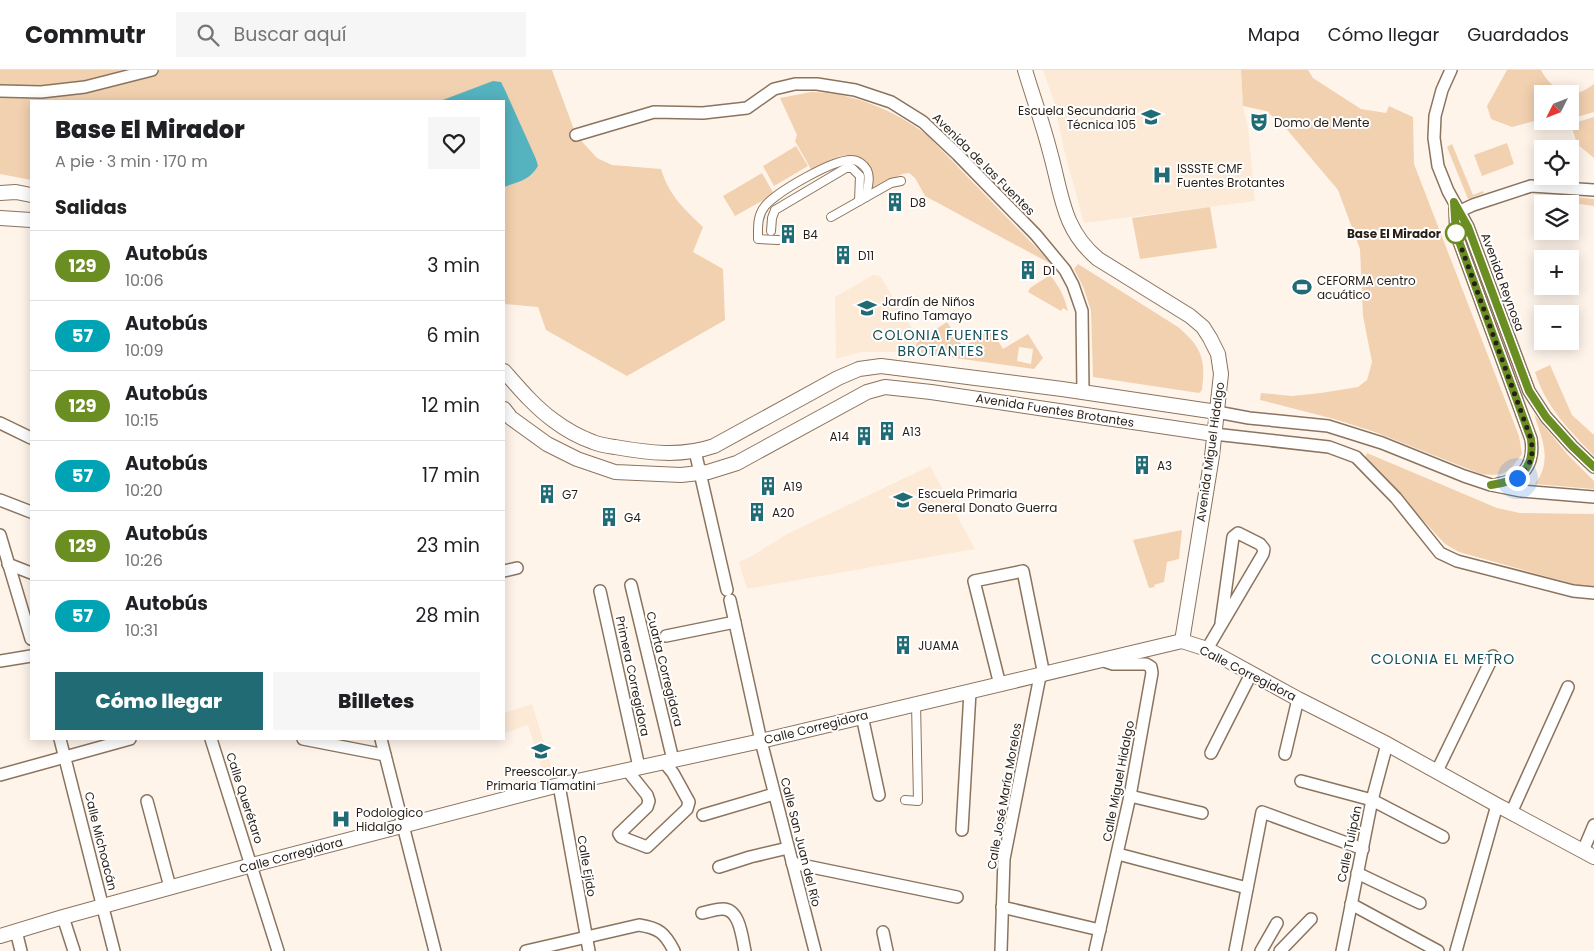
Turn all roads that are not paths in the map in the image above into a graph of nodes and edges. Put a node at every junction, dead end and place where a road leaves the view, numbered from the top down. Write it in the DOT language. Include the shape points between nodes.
graph roads {
  1 [pos="152,70"];
  2 [pos="1025,70"];
  3 [pos="1451,70"];
  4 [pos="0,91"];
  5 [pos="576,135"];
  6 [pos="901,181"];
  7 [pos="1594,190"];
  8 [pos="0,193"];
  9 [pos="30,195"];
  10 [pos="862,199"];
  11 [pos="1456,209"];
  12 [pos="831,217"];
  13 [pos="0,218"];
  14 [pos="30,220"];
  15 [pos="772,231"];
  16 [pos="778,240"];
  17 [pos="505,372"];
  18 [pos="994,380"];
  19 [pos="1084,392"];
  20 [pos="990,400"];
  21 [pos="505,410"];
  22 [pos="1217,412"];
  23 [pos="0,424"];
  24 [pos="1214,434"];
  25 [pos="30,438"];
  26 [pos="695,451"];
  27 [pos="1594,467"];
  28 [pos="700,473"];
  29 [pos="1491,485"];
  30 [pos="1594,498"];
  31 [pos="0,500"];
  32 [pos="30,512"];
  33 [pos="0,535"];
  34 [pos="5,561"];
  35 [pos="517,568"];
  36 [pos="505,572"];
  37 [pos="30,573"];
  38 [pos="631,585"];
  39 [pos="600,591"];
  40 [pos="1594,593"];
  41 [pos="26,605"];
  42 [pos="735,622"];
  43 [pos="1221,623"];
  44 [pos="30,633"];
  45 [pos="666,636"];
  46 [pos="1182,641"];
  47 [pos="1207,649"];
  48 [pos="30,656"];
  49 [pos="1493,656"];
  50 [pos="1100,660"];
  51 [pos="0,661"];
  52 [pos="1251,674"];
  53 [pos="1042,675"];
  54 [pos="1000,685"];
  55 [pos="1568,688"];
  56 [pos="970,692"];
  57 [pos="1298,699"];
  58 [pos="916,703"];
  59 [pos="862,716"];
  60 [pos="60,740"];
  61 [pos="126,740"];
  62 [pos="211,740"];
  63 [pos="308,740"];
  64 [pos="381,740"];
  65 [pos="761,741"];
  66 [pos="1388,744"];
  67 [pos="1211,753"];
  68 [pos="1285,754"];
  69 [pos="385,755"];
  70 [pos="65,756"];
  71 [pos="668,761"];
  72 [pos="633,769"];
  73 [pos="1437,771"];
  74 [pos="0,775"];
  75 [pos="1301,781"];
  76 [pos="559,785"];
  77 [pos="774,794"];
  78 [pos="879,796"];
  79 [pos="1130,796"];
  80 [pos="905,800"];
  81 [pos="1372,800"];
  82 [pos="147,801"];
  83 [pos="1497,806"];
  84 [pos="1202,813"];
  85 [pos="1512,813"];
  86 [pos="703,815"];
  87 [pos="403,825"];
  88 [pos="1594,825"];
  89 [pos="962,830"];
  90 [pos="1444,837"];
  91 [pos="788,848"];
  92 [pos="1363,849"];
  93 [pos="1118,854"];
  94 [pos="1589,854"];
  95 [pos="792,863"];
  96 [pos="252,865"];
  97 [pos="719,867"];
  98 [pos="1358,873"];
  99 [pos="170,887"];
  100 [pos="1247,888"];
  101 [pos="956,897"];
  102 [pos="1420,903"];
  103 [pos="1350,904"];
  104 [pos="103,906"];
  105 [pos="1002,907"];
  106 [pos="702,913"];
  107 [pos="63,917"];
  108 [pos="1311,919"];
  109 [pos="1277,923"];
  110 [pos="1100,930"];
  111 [pos="16,931"];
  112 [pos="883,932"];
  113 [pos="0,936"];
  114 [pos="586,936"];
  115 [pos="1346,949"];
  116 [pos="21,951"];
  117 [pos="74,951"];
  118 [pos="114,951"];
  119 [pos="278,951"];
  120 [pos="435,951"];
  121 [pos="526,951"];
  122 [pos="589,951"];
  123 [pos="674,951"];
  124 [pos="745,951"];
  125 [pos="815,951"];
  126 [pos="888,951"];
  127 [pos="1001,951"];
  128 [pos="1095,951"];
  129 [pos="1235,951"];
  130 [pos="1261,951"];
  131 [pos="1280,951"];
  132 [pos="1438,951"];
  133 [pos="1456,951"];
  1 -- 4 [label="street" via="85,87 41,92"];
  2 -- 22 [label="street, Avenida Miguel Hidalgo" via="1068,222 1075,235 1098,259 1203,327 1218,354 1221,374"];
  3 -- 11 [label="street, Avenida Reynosa" via="1435,116 1434,138 1438,166"];
  5 -- 19 [label="street, Avenida de las Fuentes" via="654,112 703,113 748,108 774,89 795,84 855,90 891,102 923,122 958,155 1066,270 1082,311"];
  6 -- 10 [label="street"];
  7 -- 11 [label="street" via="1531,186"];
  8 -- 9 [label="street"];
  10 -- 12 [label="street"];
  10 -- 15 [label="street" via="860,176 852,168 846,168 775,210"];
  10 -- 16 [label="street" via="869,176 863,165 852,160 838,162 794,184 766,206 758,218 758,239"];
  11 -- 27 [label="street, Avenida Reynosa" via="1468,227 1529,391 1546,417"];
  11 -- 29 [label="street, Avenida Reynosa" via="1456,233 1524,417 1533,452 1524,470 1508,482"];
  13 -- 14 [label="street"];
  17 -- 26 [label="street, Avenida Fuentes Brotantes" via="552,420 594,443 639,452"];
  18 -- 19 [label="street, Avenida Fuentes Brotantes"];
  18 -- 20 [label="street"];
  18 -- 26 [label="street, Avenida Fuentes Brotantes" via="881,366 859,369 714,446"];
  19 -- 22 [label="street, Avenida Fuentes Brotantes"];
  20 -- 24 [label="street, Avenida Fuentes Brotantes"];
  20 -- 28 [label="street, Avenida Fuentes Brotantes" via="885,387 867,392 736,463"];
  21 -- 28 [label="street, Avenida Fuentes Brotantes" via="547,444 615,472"];
  22 -- 24 [label="street, Avenida Miguel Hidalgo"];
  22 -- 29 [label="street, Avenida Fuentes Brotantes" via="1328,426"];
  23 -- 25 [label="street"];
  24 -- 40 [label="street, Avenida Fuentes Brotantes" via="1329,447 1356,457 1396,498 1440,553 1457,561 1573,591"];
  24 -- 46 [label="street, Avenida Miguel Hidalgo"];
  26 -- 28 [label="street, Calle San Juan del Río"];
  28 -- 42 [label="street, Calle San Juan del Río"];
  29 -- 30 [label="street, Avenida Fuentes Brotantes"];
  31 -- 32 [label="street"];
  33 -- 34 [label="street"];
  34 -- 37 [label="street"];
  34 -- 41 [label="street"];
  35 -- 36 [label="street"];
  38 -- 71 [label="street, Cuarta Corregidora"];
  39 -- 72 [label="street, Primera Corregidora"];
  41 -- 44 [label="street"];
  42 -- 45 [label="street"];
  42 -- 65 [label="street, Calle San Juan del Río"];
  43 -- 43 [label="street" via="1233,537 1238,533 1264,549"];
  43 -- 47 [label="street"];
  46 -- 47 [label="street, Calle Corregidora"];
  46 -- 50 [label="street, Calle Corregidora"];
  47 -- 52 [label="street, Calle Corregidora"];
  48 -- 51 [label="street"];
  49 -- 73 [label="street"];
  50 -- 53 [label="street, Calle Corregidora"];
  50 -- 79 [label="street, Calle Miguel Hidalgo" via="1113,664 1146,664 1151,668"];
  52 -- 57 [label="street, Calle Corregidora"];
  52 -- 67 [label="street"];
  53 -- 54 [label="street, Calle Corregidora"];
  53 -- 54 [label="street" via="1023,571 974,581"];
  53 -- 105 [label="street, Calle José María Morelos" via="1004,858"];
  54 -- 56 [label="street, Calle Corregidora"];
  55 -- 85 [label="street"];
  56 -- 58 [label="street, Calle Corregidora"];
  56 -- 89 [label="street"];
  57 -- 66 [label="street, Calle Corregidora"];
  57 -- 68 [label="street"];
  58 -- 59 [label="street, Calle Corregidora"];
  58 -- 80 [label="street" via="918,801"];
  59 -- 65 [label="street, Calle Corregidora"];
  59 -- 78 [label="street"];
  60 -- 70 [label="street, Calle Michoacán"];
  61 -- 70 [label="street"];
  62 -- 96 [label="street, Calle Querétaro"];
  63 -- 69 [label="street"];
  64 -- 69 [label="street"];
  65 -- 71 [label="street, Calle Corregidora"];
  65 -- 77 [label="street, Calle San Juan del Río"];
  66 -- 73 [label="street, Calle Corregidora"];
  66 -- 81 [label="street, Calle Tulipán"];
  69 -- 87 [label="street"];
  70 -- 74 [label="street"];
  70 -- 104 [label="street, Calle Michoacán"];
  71 -- 72 [label="street, Calle Corregidora"];
  71 -- 72 [label="street" via="689,802 687,809 647,847 619,834 647,807 649,801"];
  72 -- 76 [label="street, Calle Corregidora"];
  73 -- 83 [label="street, Calle Corregidora"];
  75 -- 81 [label="street"];
  76 -- 87 [label="street, Calle Corregidora"];
  76 -- 114 [label="street, Calle Ejido"];
  77 -- 86 [label="street"];
  77 -- 91 [label="street, Calle San Juan del Río"];
  79 -- 84 [label="street"];
  79 -- 93 [label="street, Calle Miguel Hidalgo"];
  81 -- 90 [label="street"];
  81 -- 92 [label="street, Calle Tulipán"];
  82 -- 99 [label="street"];
  83 -- 85 [label="street, Calle Corregidora"];
  83 -- 133 [label="street"];
  85 -- 94 [label="street, Calle Corregidora"];
  87 -- 96 [label="street, Calle Corregidora"];
  87 -- 120 [label="street"];
  88 -- 94 [label="street"];
  91 -- 95 [label="street, Calle San Juan del Río"];
  91 -- 97 [label="street"];
  92 -- 98 [label="street, Calle Tulipán"];
  92 -- 100 [label="street" via="1262,812"];
  93 -- 100 [label="street"];
  93 -- 110 [label="street, Calle Miguel Hidalgo"];
  95 -- 101 [label="street"];
  95 -- 125 [label="street, Calle San Juan del Río"];
  96 -- 99 [label="street, Calle Corregidora"];
  96 -- 119 [label="street, Calle Querétaro"];
  98 -- 102 [label="street"];
  98 -- 103 [label="street, Calle Tulipán"];
  99 -- 104 [label="street, Calle Corregidora"];
  100 -- 129 [label="street"];
  103 -- 115 [label="street, Calle Tulipán"];
  103 -- 132 [label="street"];
  104 -- 107 [label="street, Calle Corregidora"];
  104 -- 118 [label="street, Calle Michoacán"];
  105 -- 110 [label="street"];
  105 -- 127 [label="street, Calle José María Morelos"];
  106 -- 124 [label="street" via="723,908 731,910"];
  107 -- 111 [label="street, Calle Corregidora"];
  107 -- 117 [label="street"];
  108 -- 131 [label="street"];
  109 -- 130 [label="street"];
  110 -- 128 [label="street, Calle Miguel Hidalgo"];
  111 -- 113 [label="street, Calle Corregidora"];
  111 -- 116 [label="street"];
  112 -- 126 [label="street"];
  114 -- 121 [label="street"];
  114 -- 122 [label="street, Calle Ejido"];
  114 -- 123 [label="street" via="639,925 653,927 664,934"];
}
